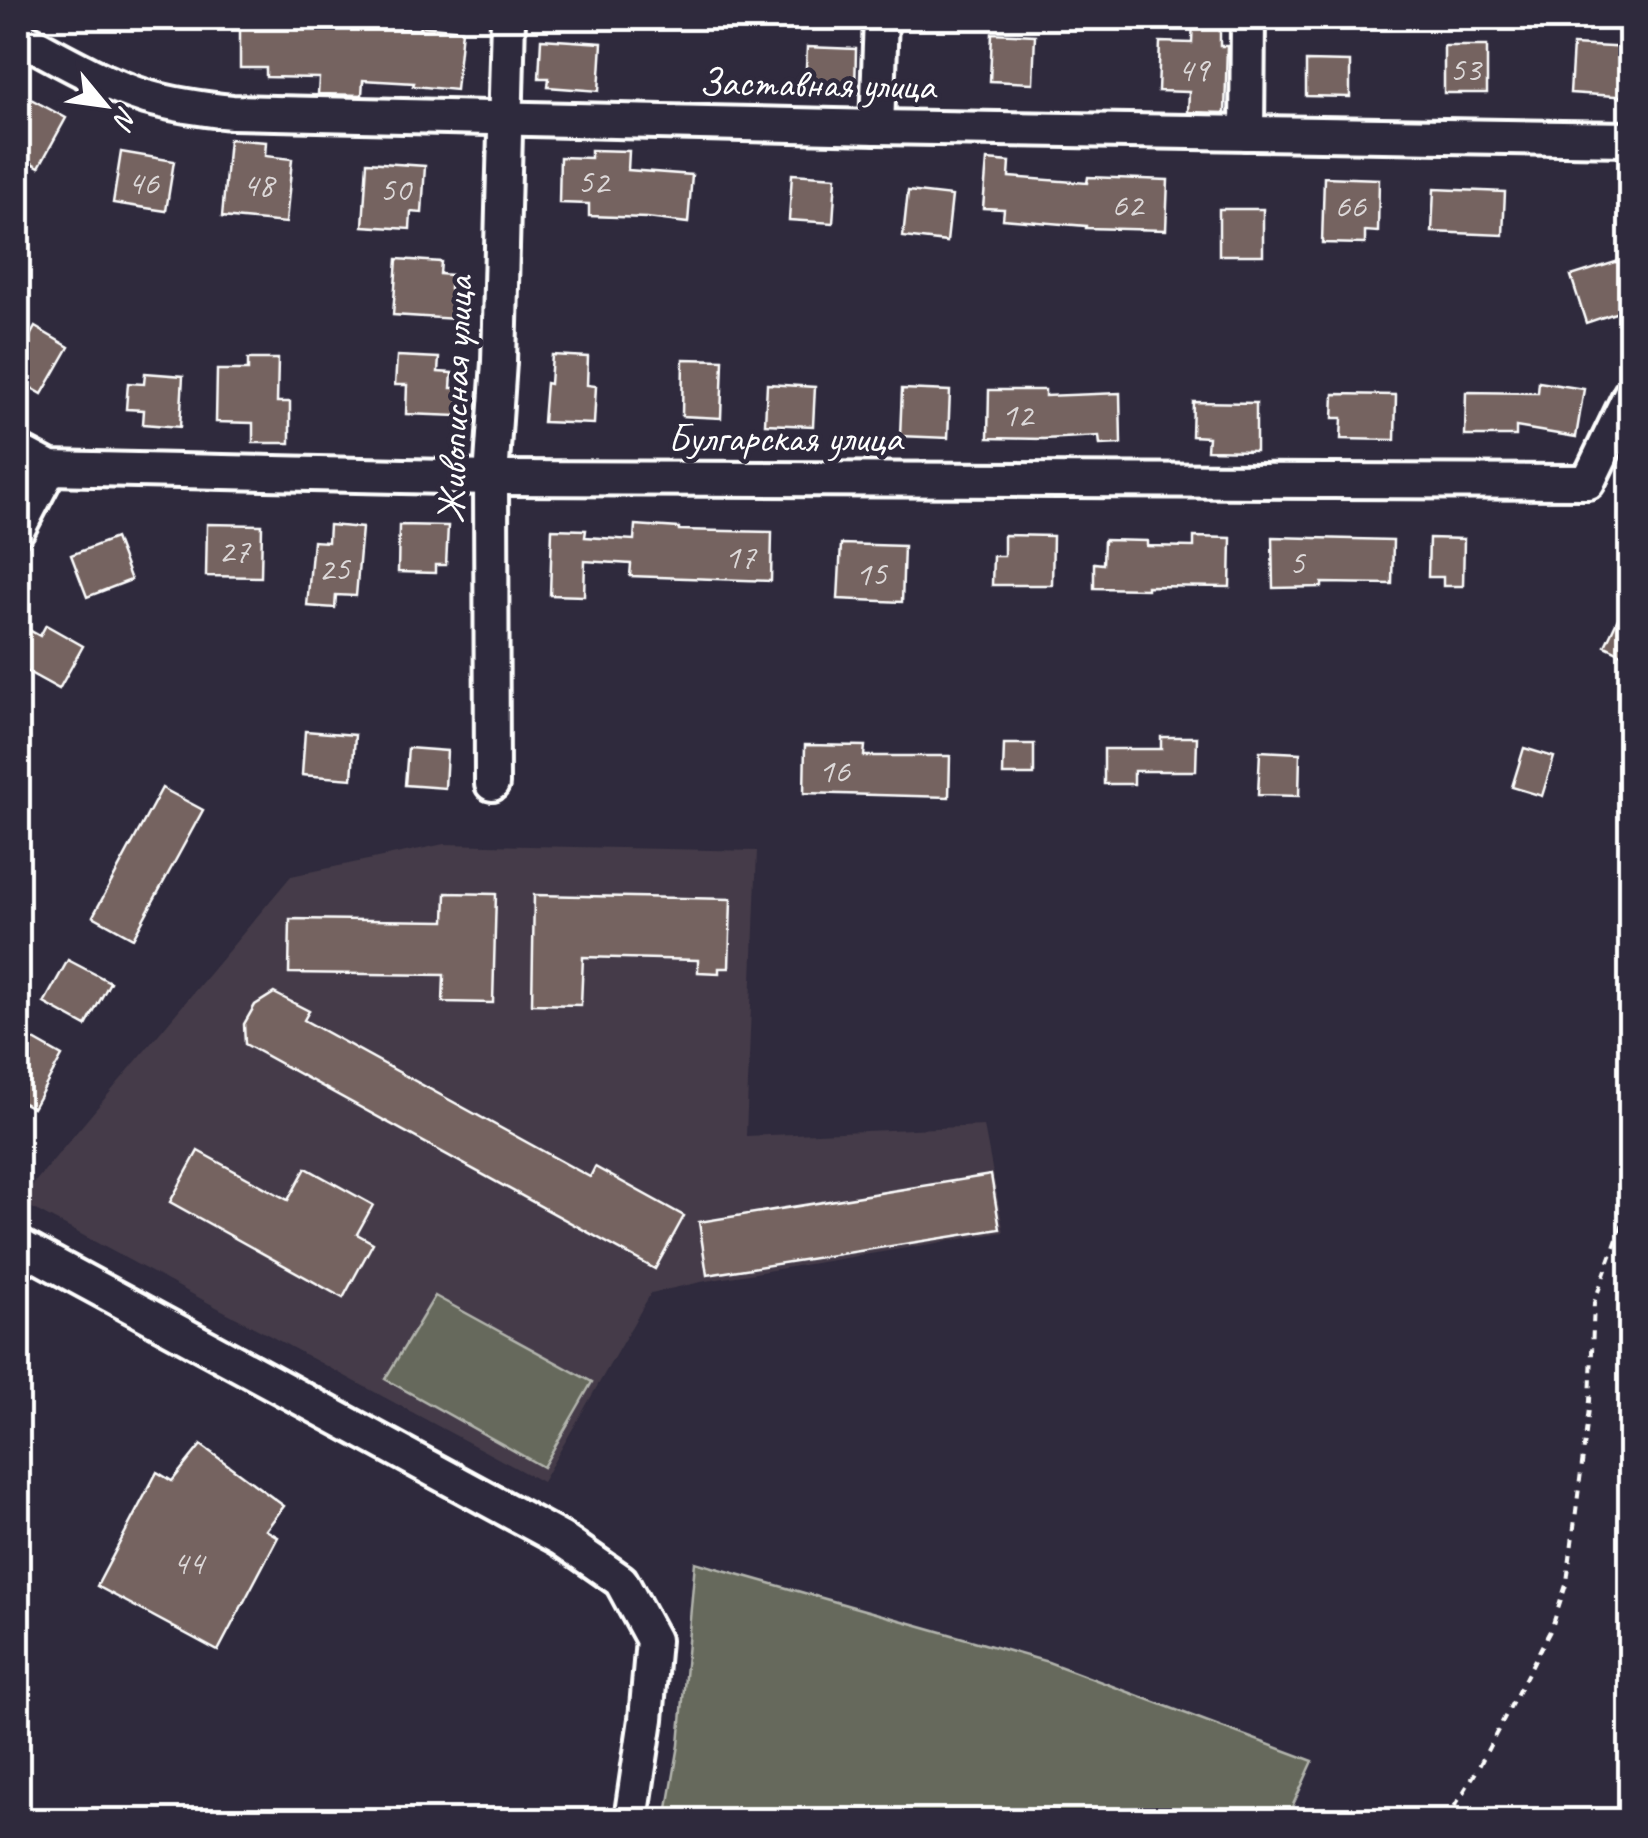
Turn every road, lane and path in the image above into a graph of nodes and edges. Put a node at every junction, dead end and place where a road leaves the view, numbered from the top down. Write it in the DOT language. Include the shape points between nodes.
graph roads {
  1 [pos="508,18"];
  2 [pos="880,18"];
  3 [pos="1248,18"];
  4 [pos="18,36"];
  5 [pos="504,118"];
  6 [pos="878,127"];
  7 [pos="1247,133"];
  8 [pos="1630,138"];
  9 [pos="1630,396"];
  10 [pos="18,451"];
  11 [pos="50,468"];
  12 [pos="491,478"];
  13 [pos="18,528"];
  14 [pos="492,784"];
  15 [pos="1630,1204"];
  16 [pos="18,1245"];
  17 [pos="631,1820"];
  18 [pos="1446,1820"];
  1 -- 5 [label="street, Живописная улица"];
  2 -- 6 [label="street"];
  3 -- 7 [label="street"];
  4 -- 5 [label="street, Заставная улица" via="103,80 190,108"];
  5 -- 6 [label="street, Заставная улица"];
  5 -- 12 [label="street, Живописная улица"];
  6 -- 7 [label="street, Заставная улица"];
  7 -- 8 [label="street, Заставная улица"];
  9 -- 12 [label="street, Булгарская улица" via="1588,482"];
  10 -- 11 [label="street"];
  11 -- 12 [label="street, Булгарская улица"];
  11 -- 13 [label="street"];
  12 -- 14 [label="street, Живописная улица"];
  15 -- 18 [label="path" via="1594,1303 1590,1401 1567,1582 1552,1627"];
  16 -- 17 [label="street" via="561,1539 621,1581 653,1640"];
}
